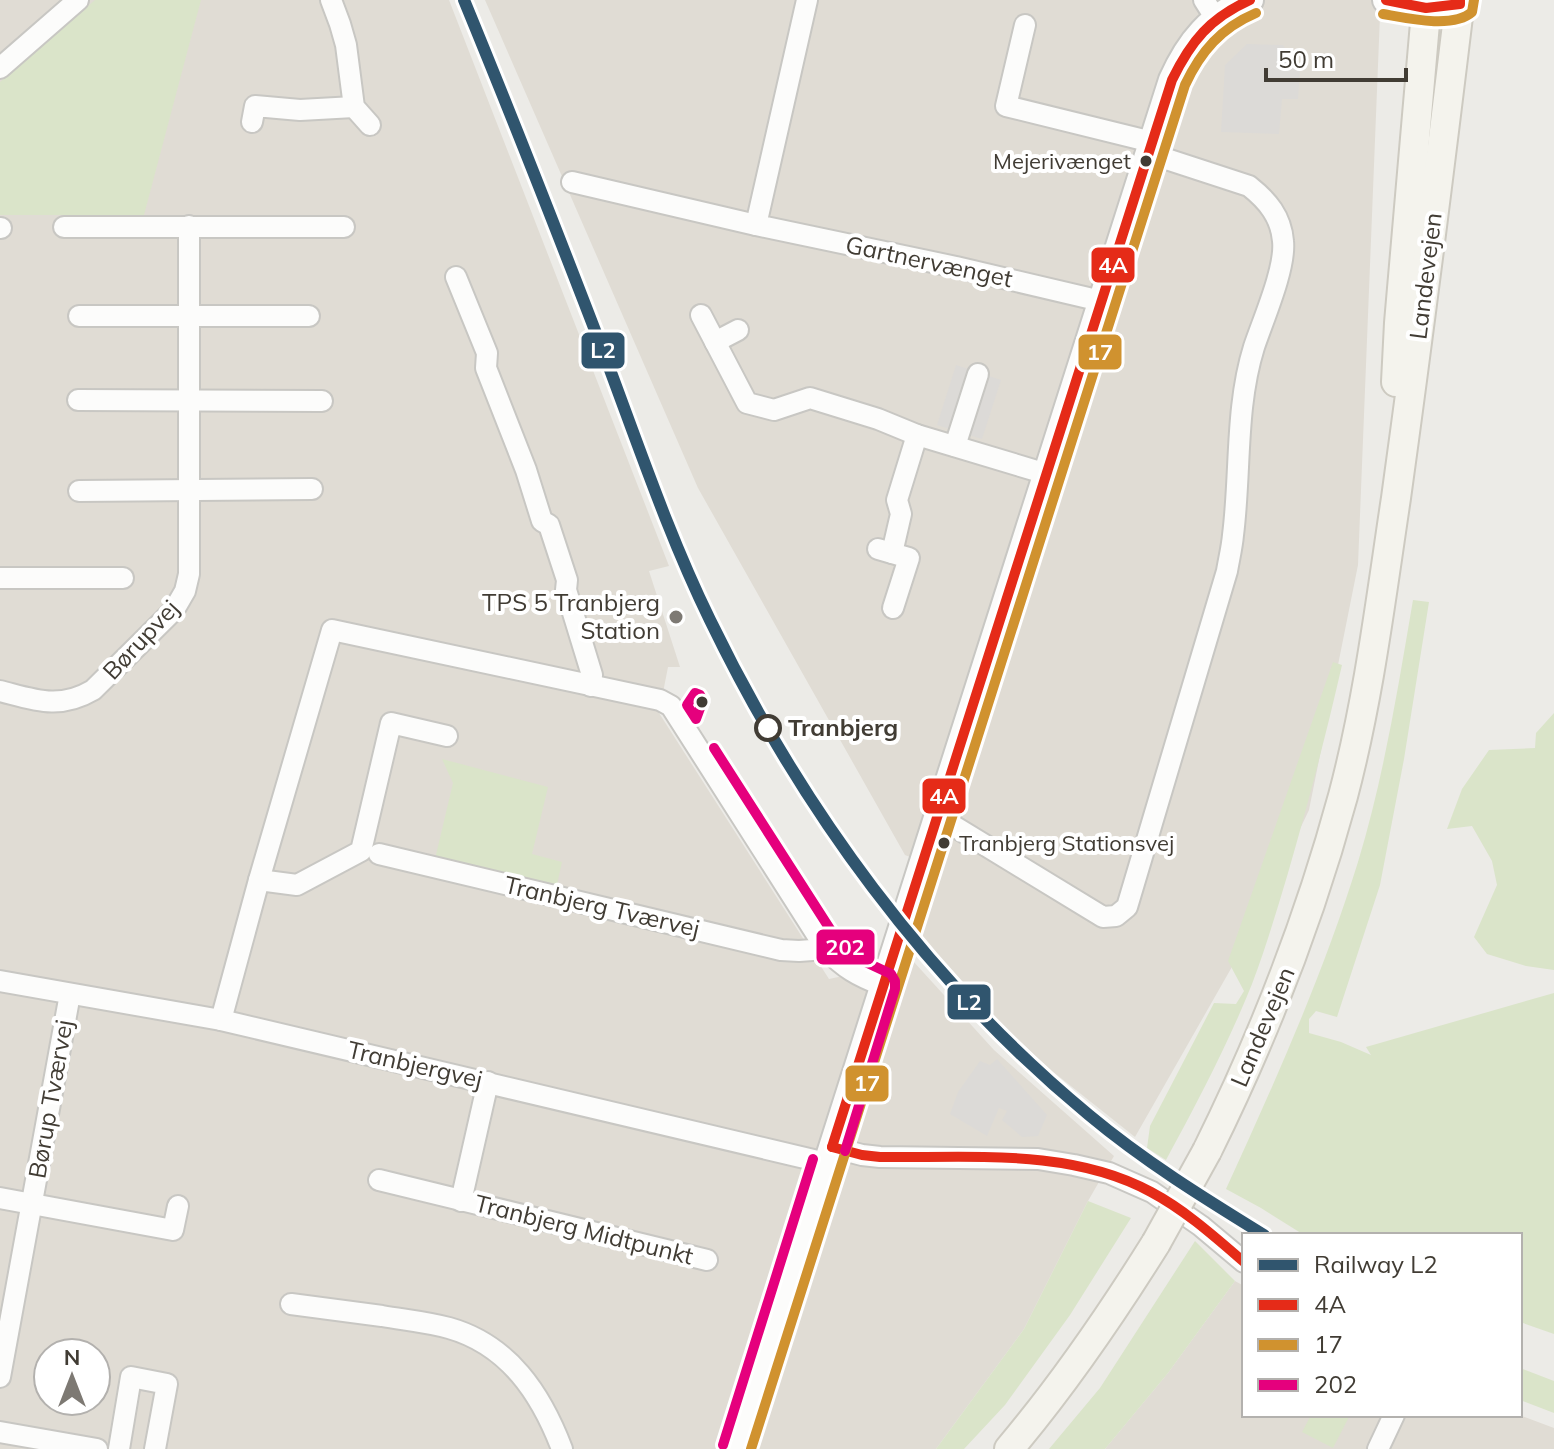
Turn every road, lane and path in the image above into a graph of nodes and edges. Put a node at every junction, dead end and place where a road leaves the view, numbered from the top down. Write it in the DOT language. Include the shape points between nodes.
graph roads {
  1 [pos="331,0"];
  2 [pos="807,0"];
  3 [pos="1250,0"];
  4 [pos="1386,0"];
  5 [pos="1445,2"];
  6 [pos="70,3"];
  7 [pos="1210,9"];
  8 [pos="1025,25"];
  9 [pos="0,68"];
  10 [pos="354,107"];
  11 [pos="252,122"];
  12 [pos="370,125"];
  13 [pos="1150,147"];
  14 [pos="572,182"];
  15 [pos="756,225"];
  16 [pos="189,226"];
  17 [pos="64,227"];
  18 [pos="344,227"];
  19 [pos="456,277"];
  20 [pos="1101,301"];
  21 [pos="701,315"];
  22 [pos="79,316"];
  23 [pos="190,316"];
  24 [pos="309,316"];
  25 [pos="738,330"];
  26 [pos="715,342"];
  27 [pos="978,374"];
  28 [pos="78,400"];
  29 [pos="190,401"];
  30 [pos="322,401"];
  31 [pos="917,435"];
  32 [pos="955,446"];
  33 [pos="1047,474"];
  34 [pos="312,489"];
  35 [pos="191,490"];
  36 [pos="79,491"];
  37 [pos="0,578"];
  38 [pos="123,578"];
  39 [pos="893,608"];
  40 [pos="591,686"];
  41 [pos="0,691"];
  42 [pos="447,736"];
  43 [pos="936,818"];
  44 [pos="379,854"];
  45 [pos="259,880"];
  46 [pos="826,949"];
  47 [pos="0,981"];
  48 [pos="882,985"];
  49 [pos="70,994"];
  50 [pos="221,1020"];
  51 [pos="488,1082"];
  52 [pos="829,1155"];
  53 [pos="379,1180"];
  54 [pos="0,1198"];
  55 [pos="461,1201"];
  56 [pos="32,1204"];
  57 [pos="178,1206"];
  58 [pos="707,1260"];
  59 [pos="1242,1260"];
  60 [pos="291,1304"];
  61 [pos="0,1377"];
  62 [pos="1393,1417"];
  63 [pos="0,1432"];
  64 [pos="97,1449"];
  65 [pos="119,1449"];
  66 [pos="155,1449"];
  67 [pos="562,1449"];
  68 [pos="736,1449"];
  69 [pos="1009,1449"];
  70 [pos="1378,1449"];
  1 -- 10 [label="street" via="346,45"];
  2 -- 15 [label="street"];
  3 -- 7 [label="street"];
  4 -- 5 [label="street"];
  5 -- 69 [label="main road, Landevejen, bridge" via="1399,323 1388,551 1362,714 1323,867 1270,1016 1207,1151 1122,1297"];
  6 -- 9 [label="street"];
  7 -- 13 [label="street" via="1181,59"];
  8 -- 13 [label="street" via="1006,106"];
  10 -- 11 [label="street" via="255,106"];
  10 -- 12 [label="street"];
  13 -- 20 [label="street"];
  13 -- 43 [label="street" via="1249,186 1274,211 1284,245 1245,385 1227,571 1127,907 1116,916 1103,917"];
  14 -- 15 [label="street, Gartnervænget"];
  15 -- 20 [label="street, Gartnervænget"];
  16 -- 17 [label="street"];
  16 -- 18 [label="street"];
  16 -- 23 [label="street, Børupvej"];
  19 -- 40 [label="street" via="542,521 549,525"];
  20 -- 33 [label="street"];
  21 -- 26 [label="street"];
  22 -- 23 [label="street"];
  23 -- 24 [label="street"];
  23 -- 29 [label="street, Børupvej"];
  25 -- 26 [label="street"];
  26 -- 31 [label="street" via="747,403 774,410 810,398"];
  27 -- 32 [label="street"];
  28 -- 29 [label="street"];
  29 -- 30 [label="street"];
  29 -- 35 [label="street, Børupvej"];
  31 -- 32 [label="street"];
  31 -- 39 [label="street" via="897,500 901,514 885,551 909,558"];
  32 -- 33 [label="street"];
  33 -- 43 [label="street"];
  34 -- 35 [label="street"];
  35 -- 36 [label="street"];
  35 -- 41 [label="street, Børupvej" via="189,574 174,610 79,698 41,702"];
  37 -- 38 [label="street"];
  40 -- 45 [label="street" via="332,630"];
  40 -- 46 [label="street" via="671,706"];
  42 -- 45 [label="street" via="391,723 361,851 297,885"];
  43 -- 48 [label="street"];
  44 -- 46 [label="street, Tranbjerg Tværvej" via="781,950"];
  45 -- 50 [label="street"];
  46 -- 48 [label="street" via="842,966"];
  47 -- 49 [label="street, Tranbjergvej"];
  48 -- 52 [label="street"];
  49 -- 50 [label="street, Tranbjergvej"];
  49 -- 56 [label="street, Børup Tværvej"];
  50 -- 51 [label="street, Tranbjergvej"];
  51 -- 52 [label="street, Tranbjergvej"];
  51 -- 55 [label="street, Tranbjerg Midtpunkt"];
  52 -- 59 [label="street, Tranbjergvej" via="1038,1159 1109,1173 1152,1192"];
  52 -- 68 [label="street"];
  53 -- 55 [label="street, Tranbjerg Midtpunkt"];
  54 -- 56 [label="street, Børup Tværvej"];
  55 -- 58 [label="street, Tranbjerg Midtpunkt"];
  56 -- 57 [label="street, Børup Tværvej" via="173,1230"];
  56 -- 61 [label="street, Børup Tværvej"];
  60 -- 67 [label="street" via="426,1322 490,1347 535,1392"];
  62 -- 70 [label="street"];
  63 -- 64 [label="street"];
  65 -- 66 [label="street" via="131,1377 167,1384"];
}
